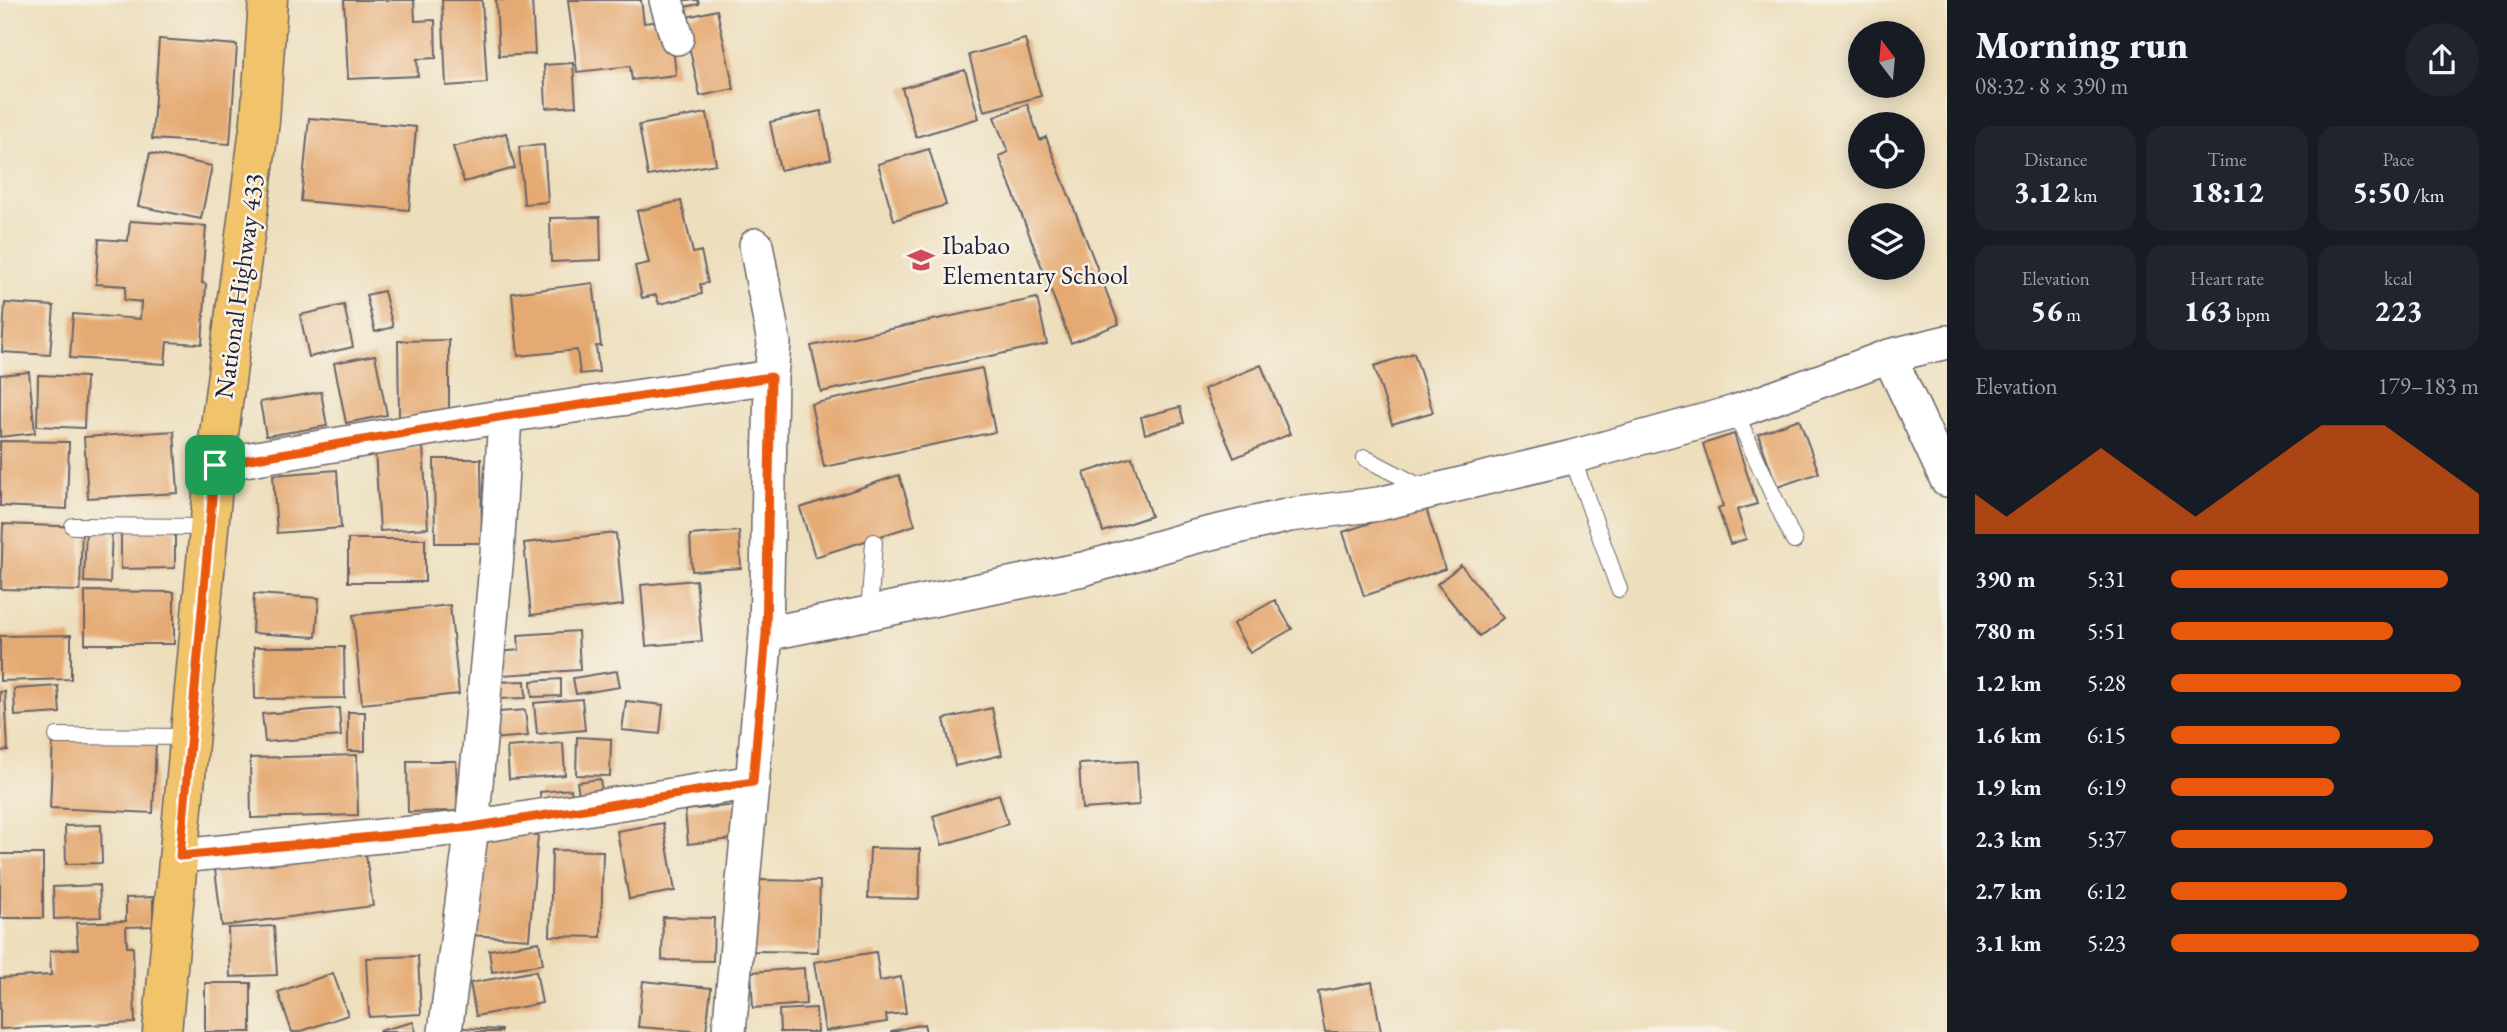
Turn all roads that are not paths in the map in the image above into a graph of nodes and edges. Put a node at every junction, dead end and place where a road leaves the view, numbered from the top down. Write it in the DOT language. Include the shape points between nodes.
graph roads {
  1 [pos="268,0"];
  2 [pos="666,0"];
  3 [pos="677,38"];
  4 [pos="756,246"];
  5 [pos="1947,342"];
  6 [pos="1889,356"];
  7 [pos="771,377"];
  8 [pos="1735,412"];
  9 [pos="505,416"];
  10 [pos="1572,457"];
  11 [pos="1365,458"];
  12 [pos="215,465"];
  13 [pos="1947,480"];
  14 [pos="1429,491"];
  15 [pos="73,526"];
  16 [pos="209,527"];
  17 [pos="1794,541"];
  18 [pos="874,542"];
  19 [pos="1619,589"];
  20 [pos="869,613"];
  21 [pos="766,634"];
  22 [pos="57,736"];
  23 [pos="189,737"];
  24 [pos="753,782"];
  25 [pos="472,827"];
  26 [pos="180,856"];
  27 [pos="162,1032"];
  28 [pos="445,1032"];
  29 [pos="729,1032"];
  1 -- 12 [label="main road, National Highway 433" via="260,121"];
  2 -- 3 [label="street"];
  4 -- 7 [label="street" via="774,344"];
  5 -- 6 [label="street"];
  6 -- 8 [label="street"];
  6 -- 13 [label="street"];
  7 -- 9 [label="street"];
  7 -- 21 [label="street"];
  8 -- 10 [label="street"];
  8 -- 17 [label="lane"];
  9 -- 12 [label="street"];
  9 -- 25 [label="street"];
  10 -- 14 [label="street"];
  10 -- 19 [label="lane"];
  11 -- 14 [label="lane"];
  12 -- 16 [label="main road, National Highway 433"];
  14 -- 20 [label="street" via="1379,504 1290,515 1083,569"];
  15 -- 16 [label="lane"];
  16 -- 23 [label="main road, National Highway 433"];
  18 -- 20 [label="lane"];
  20 -- 21 [label="street"];
  21 -- 24 [label="street"];
  22 -- 23 [label="lane"];
  23 -- 26 [label="main road, National Highway 433"];
  24 -- 25 [label="street"];
  24 -- 29 [label="street"];
  25 -- 26 [label="street"];
  25 -- 28 [label="street"];
  26 -- 27 [label="main road, National Highway 433"];
}
